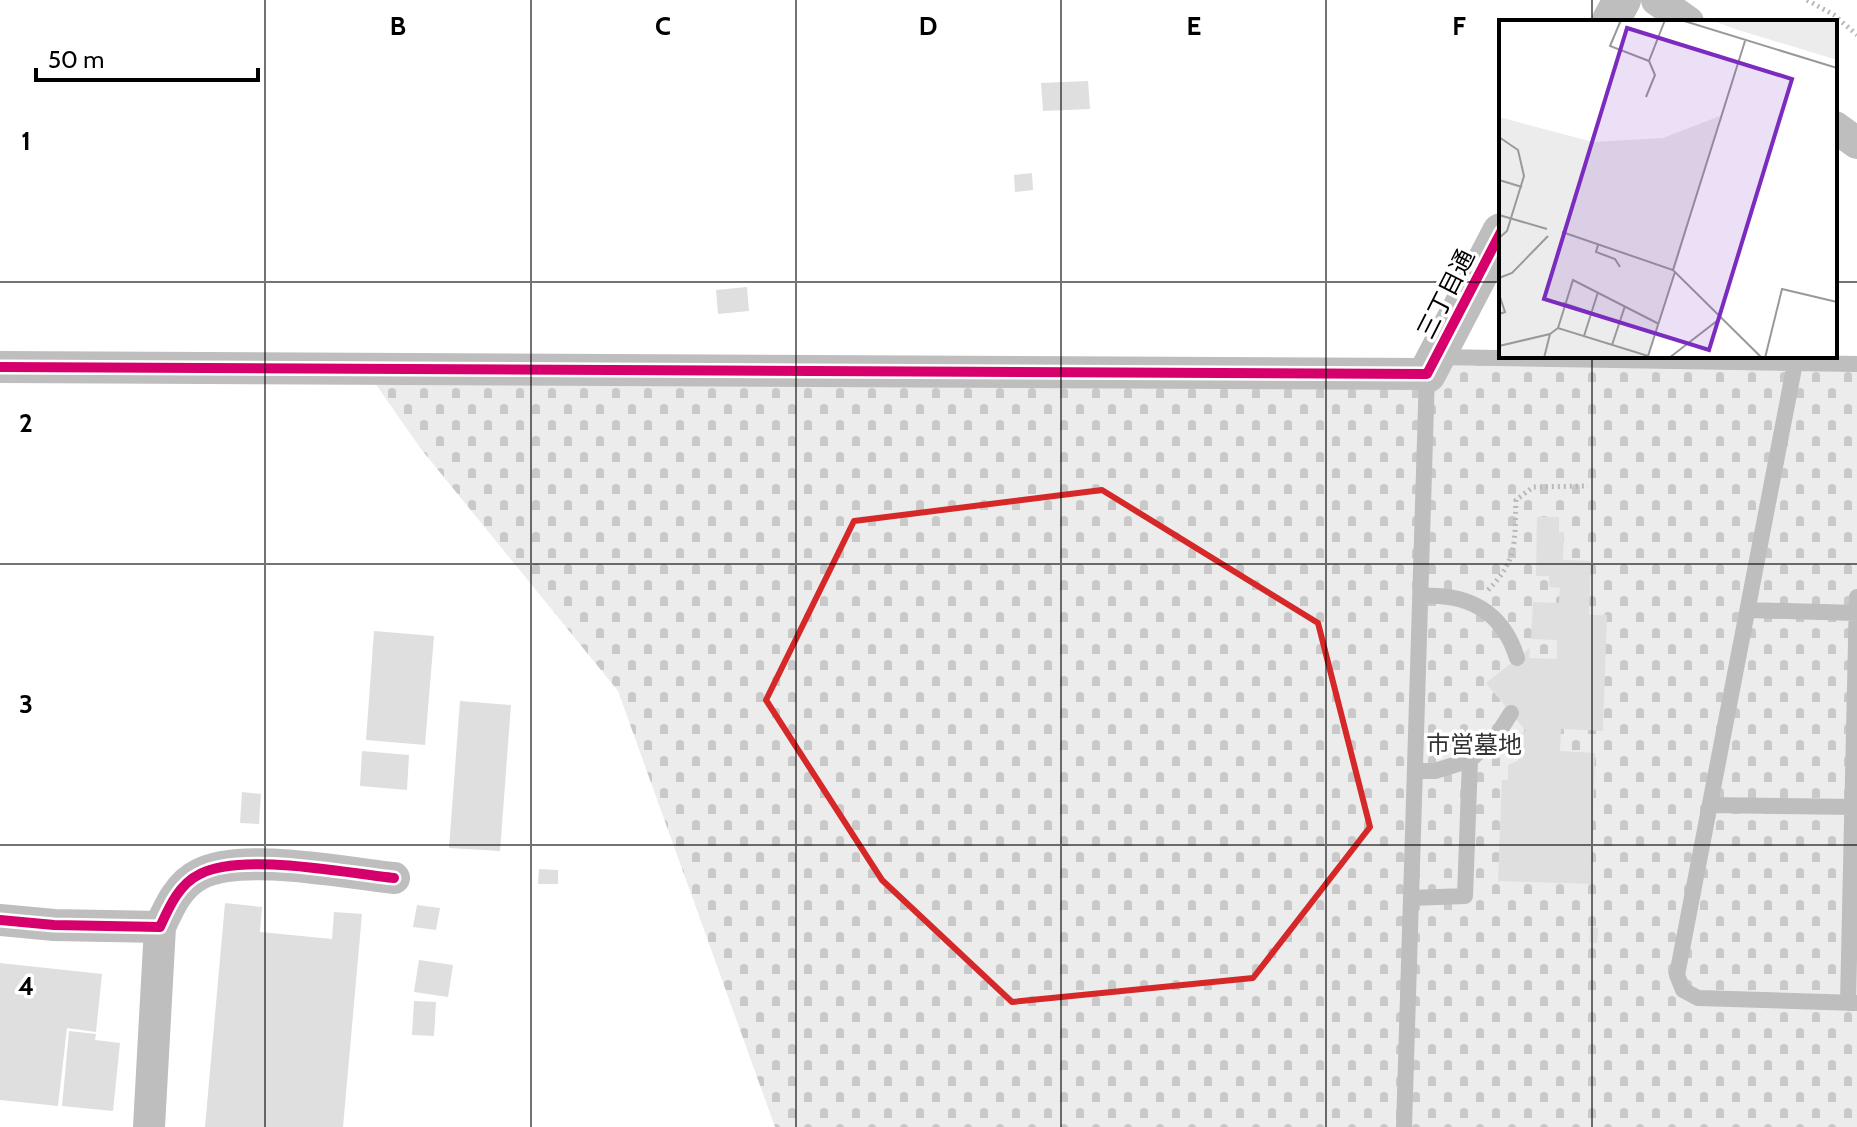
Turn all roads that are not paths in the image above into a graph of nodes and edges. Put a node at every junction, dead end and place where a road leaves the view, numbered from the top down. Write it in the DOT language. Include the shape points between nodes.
graph roads {
  1 [pos="1622,0"];
  2 [pos="1657,0"];
  3 [pos="1611,20"];
  4 [pos="1685,20"];
  5 [pos="1837,128"];
  6 [pos="1857,143"];
  7 [pos="1499,236"];
  8 [pos="1795,363"];
  9 [pos="1857,364"];
  10 [pos="1432,365"];
  11 [pos="0,367"];
  12 [pos="1421,596"];
  13 [pos="1857,597"];
  14 [pos="1748,610"];
  15 [pos="1857,613"];
  16 [pos="1517,658"];
  17 [pos="1511,713"];
  18 [pos="1470,760"];
  19 [pos="1415,771"];
  20 [pos="1710,805"];
  21 [pos="1855,807"];
  22 [pos="394,878"];
  23 [pos="1411,898"];
  24 [pos="0,920"];
  25 [pos="160,927"];
  26 [pos="1852,1003"];
  27 [pos="149,1127"];
  28 [pos="1404,1127"];
  1 -- 3 [label="street"];
  2 -- 4 [label="street"];
  5 -- 6 [label="street"];
  7 -- 10 [label="street, 三丁目通"];
  8 -- 9 [label="lane"];
  8 -- 10 [label="lane"];
  8 -- 14 [label="lane"];
  10 -- 11 [label="street"];
  10 -- 12 [label="lane"];
  12 -- 16 [label="lane" via="1458,597 1489,612 1511,639"];
  12 -- 19 [label="lane"];
  13 -- 15 [label="lane"];
  14 -- 15 [label="lane"];
  14 -- 20 [label="lane"];
  15 -- 21 [label="lane"];
  17 -- 18 [label="lane"];
  18 -- 19 [label="lane"];
  18 -- 23 [label="lane" via="1465,896"];
  19 -- 23 [label="lane"];
  20 -- 21 [label="lane"];
  20 -- 26 [label="lane" via="1677,975 1683,990 1698,998"];
  21 -- 26 [label="lane"];
  22 -- 25 [label="street" via="235,863 198,874 174,897"];
  23 -- 28 [label="lane"];
  24 -- 25 [label="street"];
  25 -- 27 [label="street"];
}
